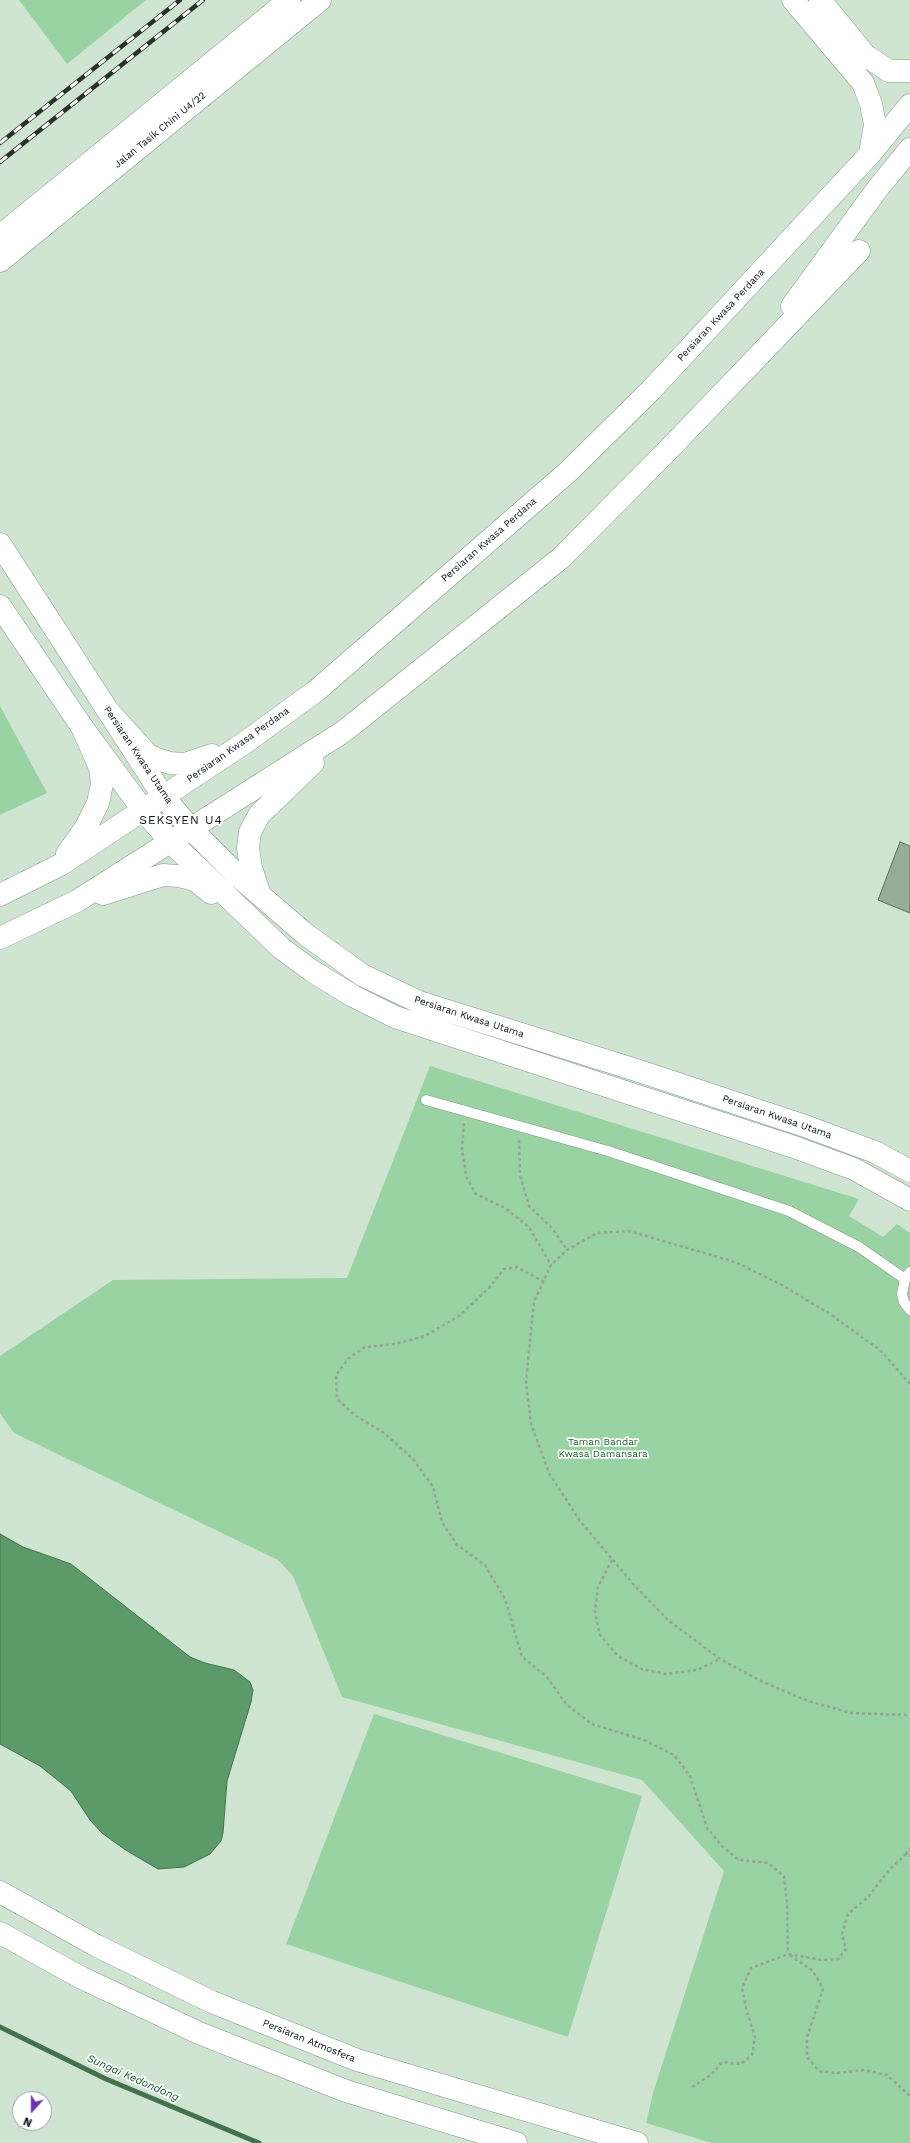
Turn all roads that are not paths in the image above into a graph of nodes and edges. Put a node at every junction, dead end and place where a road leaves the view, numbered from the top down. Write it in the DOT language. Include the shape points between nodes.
graph roads {
  1 [pos="290,0"];
  2 [pos="320,0"];
  3 [pos="793,0"];
  4 [pos="820,0"];
  5 [pos="910,71"];
  6 [pos="910,105"];
  7 [pos="910,148"];
  8 [pos="870,154"];
  9 [pos="0,236"];
  10 [pos="859,251"];
  11 [pos="0,261"];
  12 [pos="763,351"];
  13 [pos="0,544"];
  14 [pos="0,606"];
  15 [pos="109,712"];
  16 [pos="82,726"];
  17 [pos="343,732"];
  18 [pos="243,744"];
  19 [pos="164,796"];
  20 [pos="143,810"];
  21 [pos="191,829"];
  22 [pos="171,842"];
  23 [pos="60,865"];
  24 [pos="0,895"];
  25 [pos="260,895"];
  26 [pos="77,901"];
  27 [pos="0,938"];
  28 [pos="281,948"];
  29 [pos="426,1100"];
  30 [pos="910,1171"];
  31 [pos="910,1200"];
  32 [pos="907,1275"];
  33 [pos="910,1310"];
  34 [pos="0,1892"];
  35 [pos="0,1934"];
  36 [pos="516,2143"];
  37 [pos="637,2143"];
  1 -- 9 [label="main road, Jalan Tasik Chini U4/22"];
  2 -- 11 [label="main road, Jalan Tasik Chini U4/22"];
  3 -- 8 [label="main road" via="863,83 875,124"];
  4 -- 5 [label="main road" via="865,55 889,71"];
  6 -- 8 [label="main road, Persiaran Kwasa Perdana"];
  7 -- 12 [label="main road" via="800,292"];
  8 -- 18 [label="main road, Persiaran Kwasa Perdana" via="652,389 569,471 316,691"];
  10 -- 12 [label="main road"];
  12 -- 17 [label="main road" via="561,558"];
  13 -- 15 [label="main road, Persiaran Kwasa Utama"];
  14 -- 16 [label="main road"];
  15 -- 18 [label="main road" via="148,755 170,763 185,764"];
  15 -- 19 [label="main road, Persiaran Kwasa Utama"];
  16 -- 20 [label="main road"];
  16 -- 23 [label="main road" via="100,768 102,784 98,803 86,828"];
  17 -- 21 [label="main road"];
  17 -- 25 [label="main road" via="260,815 250,832 248,848 251,868"];
  18 -- 19 [label="main road, Persiaran Kwasa Perdana"];
  19 -- 20 [label="main road, Persiaran Kwasa Perdana"];
  19 -- 21 [label="main road, Persiaran Kwasa Utama"];
  20 -- 22 [label="main road"];
  20 -- 23 [label="main road, Persiaran Kwasa Perdana"];
  21 -- 22 [label="main road"];
  21 -- 25 [label="main road, Persiaran Kwasa Utama"];
  22 -- 26 [label="main road"];
  22 -- 28 [label="main road"];
  23 -- 24 [label="main road, Persiaran Kwasa Perdana"];
  25 -- 30 [label="main road, Persiaran Kwasa Utama" via="304,933 362,975 419,1002 805,1126 875,1152"];
  26 -- 27 [label="main road"];
  26 -- 28 [label="main road" via="163,876 179,876 195,880"];
  28 -- 31 [label="main road" via="353,996 395,1016 794,1147 854,1169"];
  29 -- 32 [label="lane" via="608,1151 789,1212 859,1247"];
  32 -- 33 [label="lane" via="902,1294"];
  34 -- 37 [label="main road, Persiaran Atmosfera" via="97,1946 212,2002 357,2060"];
  35 -- 36 [label="main road" via="82,1978 199,2032 346,2091"];
}
